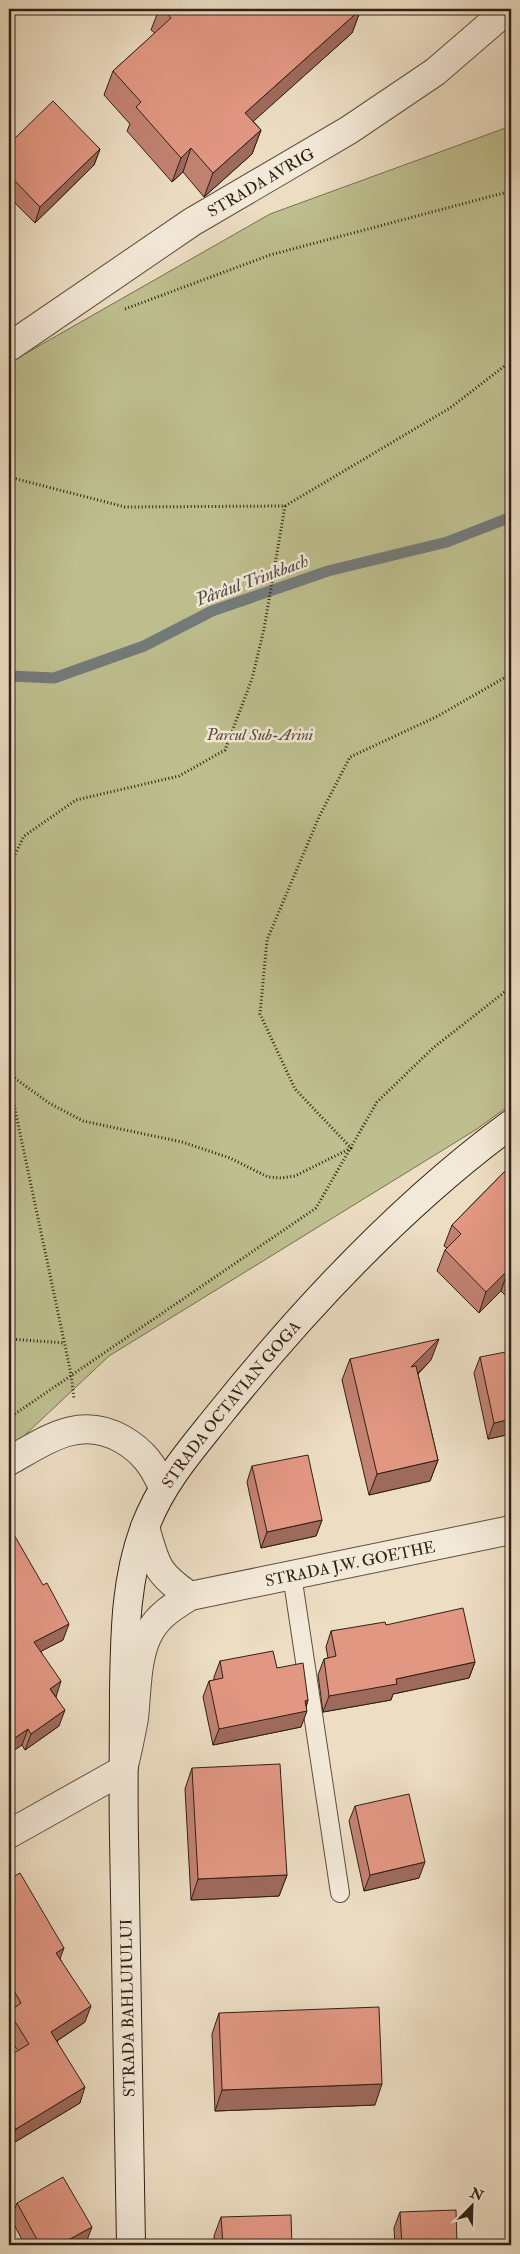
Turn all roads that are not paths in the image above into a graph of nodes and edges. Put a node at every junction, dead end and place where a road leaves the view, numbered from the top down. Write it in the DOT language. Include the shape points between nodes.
graph roads {
  1 [pos="508,9"];
  2 [pos="9,347"];
  3 [pos="511,1124"];
  4 [pos="9,1460"];
  5 [pos="163,1488"];
  6 [pos="145,1527"];
  7 [pos="511,1530"];
  8 [pos="292,1575"];
  9 [pos="190,1596"];
  10 [pos="123,1770"];
  11 [pos="9,1834"];
  12 [pos="340,1893"];
  13 [pos="131,2245"];
  1 -- 2 [label="street, STRADA AVRIG" via="435,72 349,130 192,222"];
  3 -- 5 [label="street, STRADA OCTAVIAN GOGA" via="400,1217 317,1302 239,1390"];
  4 -- 5 [label="street" via="72,1430 102,1430 132,1445 148,1458"];
  5 -- 6 [label="street, STRADA OCTAVIAN GOGA"];
  6 -- 9 [label="street" via="159,1570 169,1582"];
  6 -- 10 [label="street, STRADA OCTAVIAN GOGA" via="132,1576 126,1617"];
  7 -- 8 [label="street, STRADA J.W. GOETHE"];
  8 -- 9 [label="street, STRADA J.W. GOETHE"];
  8 -- 12 [label="lane"];
  9 -- 10 [label="street, STRADA J.W. GOETHE" via="162,1616 149,1632 142,1654"];
  10 -- 11 [label="street"];
  10 -- 13 [label="street, STRADA BAHLUIULUI"];
}
